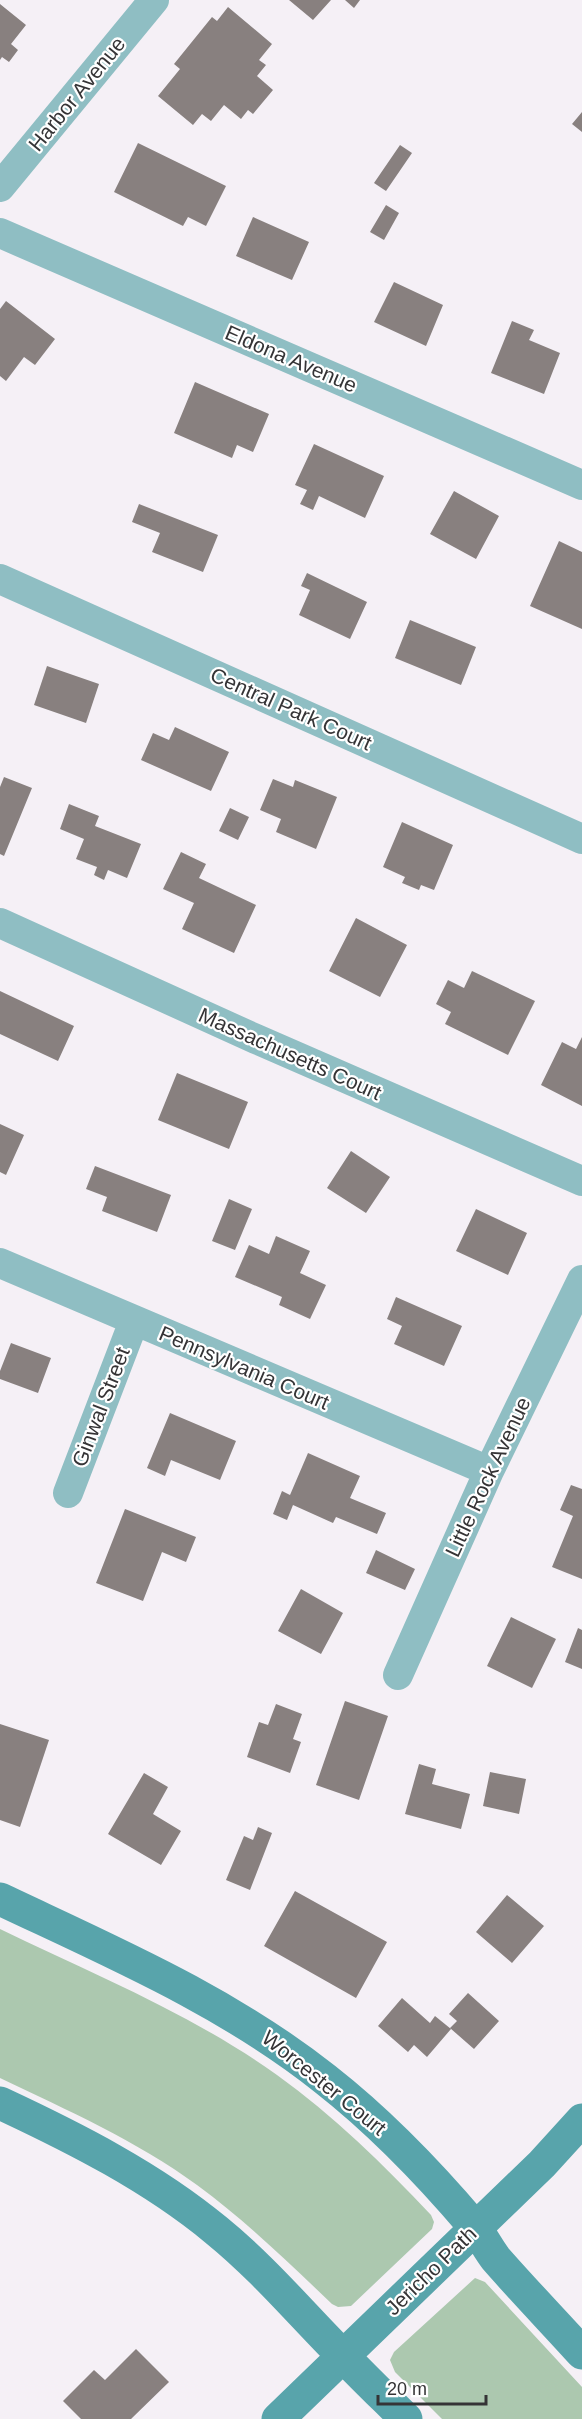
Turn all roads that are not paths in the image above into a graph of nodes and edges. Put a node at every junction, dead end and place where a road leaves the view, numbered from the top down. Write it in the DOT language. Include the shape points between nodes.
graph roads {
  1 [pos="154,0"];
  2 [pos="0,187"];
  3 [pos="0,233"];
  4 [pos="582,485"];
  5 [pos="0,579"];
  6 [pos="582,839"];
  7 [pos="0,923"];
  8 [pos="582,1181"];
  9 [pos="0,1263"];
  10 [pos="582,1280"];
  11 [pos="134,1321"];
  12 [pos="489,1471"];
  13 [pos="68,1492"];
  14 [pos="398,1676"];
  15 [pos="0,1899"];
  16 [pos="0,2103"];
  17 [pos="582,2120"];
  18 [pos="476,2228"];
  19 [pos="582,2353"];
  20 [pos="344,2357"];
  21 [pos="278,2419"];
  22 [pos="406,2419"];
  1 -- 2 [label="street, Harbor Avenue"];
  3 -- 4 [label="street, Eldona Avenue"];
  5 -- 6 [label="street, Central Park Court"];
  7 -- 8 [label="street, Massachusetts Court"];
  9 -- 11 [label="street, Pennsylvania Court"];
  10 -- 12 [label="street, Little Rock Avenue"];
  11 -- 12 [label="street, Pennsylvania Court"];
  11 -- 13 [label="street, Ginwal Street"];
  12 -- 14 [label="street, Little Rock Avenue"];
  15 -- 18 [label="street, Worcester Court" via="166,1978 261,2031 374,2120"];
  16 -- 20 [label="street" via="53,2128 182,2204 250,2259"];
  17 -- 18 [label="street, Jericho Path"];
  18 -- 19 [label="street, Worcester Court" via="495,2257"];
  18 -- 20 [label="street, Jericho Path"];
  20 -- 21 [label="street, Jericho Path"];
  20 -- 22 [label="street"];
}
